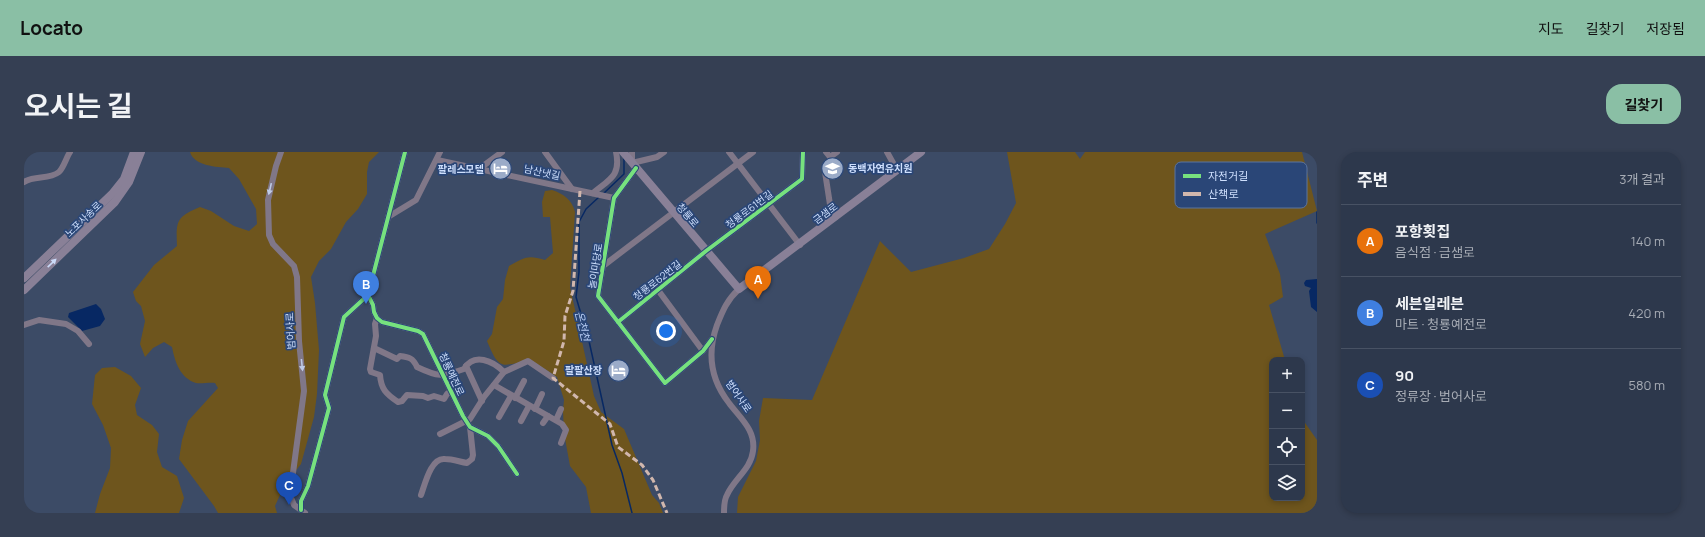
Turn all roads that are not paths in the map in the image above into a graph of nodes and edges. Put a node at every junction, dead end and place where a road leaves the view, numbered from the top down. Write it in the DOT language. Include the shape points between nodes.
graph roads {
  1 [pos="70,152"];
  2 [pos="134,152"];
  3 [pos="141,152"];
  4 [pos="281,152"];
  5 [pos="405,152"];
  6 [pos="440,152"];
  7 [pos="502,152"];
  8 [pos="545,152"];
  9 [pos="616,152"];
  10 [pos="664,152"];
  11 [pos="729,152"];
  12 [pos="753,152"];
  13 [pos="803,152"];
  14 [pos="837,152"];
  15 [pos="887,152"];
  16 [pos="921,152"];
  17 [pos="627,153"];
  18 [pos="828,155"];
  19 [pos="437,160"];
  20 [pos="738,164"];
  21 [pos="634,166"];
  22 [pos="479,169"];
  23 [pos="897,170"];
  24 [pos="24,182"];
  25 [pos="572,189"];
  26 [pos="593,193"];
  27 [pos="614,198"];
  28 [pos="769,204"];
  29 [pos="674,213"];
  30 [pos="388,217"];
  31 [pos="836,217"];
  32 [pos="800,245"];
  33 [pos="706,252"];
  34 [pos="603,266"];
  35 [pos="24,278"];
  36 [pos="739,289"];
  37 [pos="24,290"];
  38 [pos="658,290"];
  39 [pos="368,295"];
  40 [pos="377,318"];
  41 [pos="618,322"];
  42 [pos="24,325"];
  43 [pos="712,339"];
  44 [pos="89,344"];
  45 [pos="374,348"];
  46 [pos="703,351"];
  47 [pos="466,366"];
  48 [pos="504,372"];
  49 [pos="444,375"];
  50 [pos="553,378"];
  51 [pos="524,381"];
  52 [pos="494,386"];
  53 [pos="451,391"];
  54 [pos="542,394"];
  55 [pos="513,396"];
  56 [pos="482,401"];
  57 [pos="532,407"];
  58 [pos="561,409"];
  59 [pos="548,416"];
  60 [pos="499,417"];
  61 [pos="556,420"];
  62 [pos="466,421"];
  63 [pos="521,421"];
  64 [pos="543,423"];
  65 [pos="470,427"];
  66 [pos="440,434"];
  67 [pos="561,443"];
  68 [pos="517,474"];
  69 [pos="420,495"];
  70 [pos="303,512"];
  71 [pos="724,513"];
  1 -- 24 [label="street" via="59,172"];
  2 -- 35 [label="main road, 노포사송로" via="124,179 112,194"];
  37 -- 3 [label="main road, 노포사송로, one-way" via="115,202 129,182"];
  4 -- 70 [label="street, 범어사로, one-way" via="268,200 269,235 273,244 294,266 297,277 304,391 290,495 294,505"];
  5 -- 30 [label="street"];
  6 -- 19 [label="street"];
  7 -- 22 [label="street"];
  8 -- 25 [label="street"];
  9 -- 26 [label="street" via="617,170 610,180"];
  10 -- 21 [label="street"];
  11 -- 20 [label="street"];
  12 -- 20 [label="street"];
  13 -- 28 [label="street, 청룡로61번길" via="802,179"];
  14 -- 18 [label="street"];
  15 -- 23 [label="street"];
  16 -- 23 [label="main road, 금샘로"];
  17 -- 21 [label="main road, 청룡로"];
  18 -- 31 [label="street" via="831,165 825,172 831,211"];
  19 -- 22 [label="street, 남산냇길"];
  19 -- 30 [label="street" via="416,200"];
  20 -- 28 [label="street"];
  20 -- 29 [label="street"];
  21 -- 27 [label="street, 놀이마당로"];
  21 -- 29 [label="main road, 청룡로"];
  22 -- 25 [label="street, 남산냇길"];
  23 -- 31 [label="main road, 금샘로"];
  25 -- 26 [label="street, 남산냇길"];
  26 -- 27 [label="street, 남산냇길"];
  27 -- 34 [label="street, 놀이마당로"];
  28 -- 32 [label="street"];
  28 -- 33 [label="street, 청룡로61번길"];
  29 -- 33 [label="main road, 청룡로"];
  29 -- 34 [label="street"];
  30 -- 39 [label="street"];
  31 -- 32 [label="main road, 금샘로"];
  32 -- 36 [label="main road, 금샘로"];
  33 -- 36 [label="main road, 청룡로"];
  33 -- 38 [label="street, 청룡로62번길"];
  34 -- 41 [label="street, 놀이마당로" via="598,296"];
  36 -- 43 [label="street, 범어사로" via="724,306"];
  38 -- 41 [label="street, 청룡로62번길"];
  38 -- 46 [label="street, 청룡로62번길"];
  39 -- 40 [label="street"];
  39 -- 70 [label="street" via="344,317 325,395 329,408 308,486 301,502"];
  40 -- 45 [label="street"];
  40 -- 49 [label="street, 청룡예전로" via="382,322 423,334"];
  41 -- 46 [label="street, 놀이마당로" via="665,383"];
  42 -- 44 [label="street" via="39,320 60,323 78,331"];
  43 -- 46 [label="street, 놀이마당로"];
  43 -- 71 [label="street, 범어사로" via="713,368 718,385 728,403 746,424 753,440 749,465 727,495"];
  45 -- 49 [label="street" via="397,359 400,356 408,357 417,367 436,376"];
  45 -- 53 [label="street" via="371,372 380,375 382,388 398,402 407,395 444,399"];
  47 -- 48 [label="street" via="482,359 490,361"];
  47 -- 49 [label="street" via="464,370"];
  47 -- 56 [label="street"];
  48 -- 50 [label="street" via="528,361"];
  48 -- 52 [label="street"];
  49 -- 53 [label="street, 청룡예전로"];
  51 -- 55 [label="street"];
  52 -- 55 [label="street"];
  52 -- 56 [label="street"];
  53 -- 62 [label="street, 청룡예전로"];
  54 -- 57 [label="street"];
  55 -- 57 [label="street"];
  55 -- 60 [label="street"];
  56 -- 62 [label="street" via="473,416"];
  57 -- 59 [label="street"];
  57 -- 63 [label="street"];
  58 -- 61 [label="street"];
  59 -- 61 [label="street"];
  59 -- 64 [label="street"];
  61 -- 67 [label="street" via="565,426 566,430"];
  62 -- 65 [label="street, 청룡예전로"];
  62 -- 66 [label="street"];
  65 -- 68 [label="street, 청룡예전로" via="488,436 509,460"];
  65 -- 69 [label="street" via="472,459 467,463 445,459 434,462"];
}
